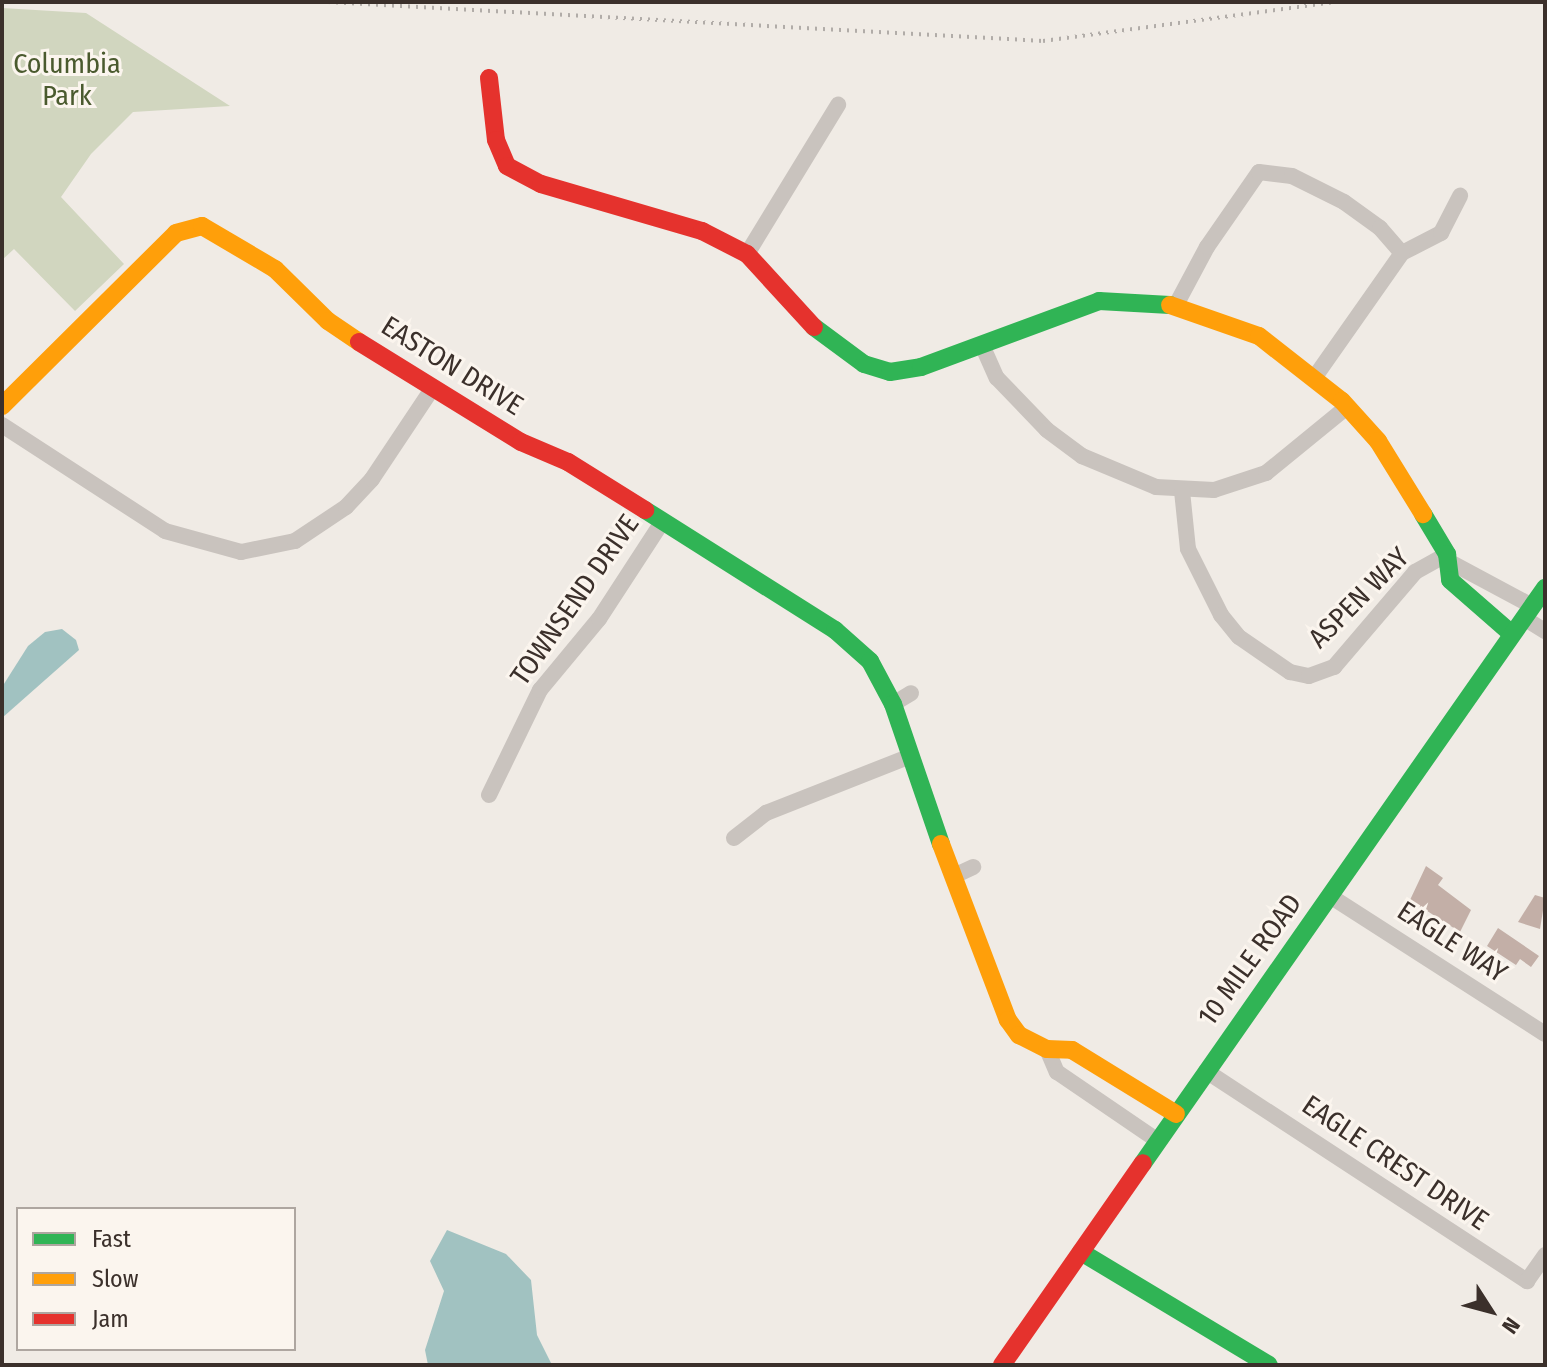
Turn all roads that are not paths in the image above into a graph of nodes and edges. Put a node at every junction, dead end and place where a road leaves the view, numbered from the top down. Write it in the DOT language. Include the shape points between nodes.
graph roads {
  1 [pos="489,78"];
  2 [pos="838,105"];
  3 [pos="1460,196"];
  4 [pos="1402,253"];
  5 [pos="747,254"];
  6 [pos="1176,305"];
  7 [pos="982,345"];
  8 [pos="1314,378"];
  9 [pos="432,389"];
  10 [pos="2,406"];
  11 [pos="1347,407"];
  12 [pos="2,425"];
  13 [pos="1182,491"];
  14 [pos="663,521"];
  15 [pos="1448,558"];
  16 [pos="1545,588"];
  17 [pos="1528,612"];
  18 [pos="1545,631"];
  19 [pos="1512,634"];
  20 [pos="911,693"];
  21 [pos="893,704"];
  22 [pos="908,757"];
  23 [pos="489,795"];
  24 [pos="734,838"];
  25 [pos="1330,896"];
  26 [pos="1543,1027"];
  27 [pos="1047,1049"];
  28 [pos="1206,1071"];
  29 [pos="1176,1114"];
  30 [pos="1158,1141"];
  31 [pos="1081,1252"];
  32 [pos="1545,1255"];
  33 [pos="1002,1365"];
  34 [pos="1269,1365"];
  1 -- 5 [label="street" via="496,140 507,166 541,184 702,231"];
  2 -- 5 [label="street"];
  3 -- 4 [label="street" via="1441,233"];
  4 -- 6 [label="street" via="1380,228 1344,202 1292,176 1259,172 1207,247"];
  4 -- 8 [label="street"];
  5 -- 7 [label="street" via="820,334 864,364 890,372"];
  6 -- 7 [label="street" via="1099,301"];
  6 -- 8 [label="street" via="1259,336"];
  7 -- 13 [label="street" via="997,378 1015,398 1082,456 1156,487"];
  8 -- 11 [label="street"];
  9 -- 10 [label="street, EASTON DRIVE" via="328,321 275,269 202,226 176,233"];
  9 -- 12 [label="street" via="372,479 346,507 295,541 241,552 165,531"];
  9 -- 14 [label="street, EASTON DRIVE" via="521,442 568,462"];
  11 -- 13 [label="street" via="1266,473 1214,490"];
  11 -- 15 [label="street" via="1378,441"];
  13 -- 15 [label="street, ASPEN WAY" via="1188,549 1221,615 1251,647 1290,672 1309,676 1334,667 1415,572"];
  14 -- 21 [label="street, EASTON DRIVE" via="835,630 870,661"];
  14 -- 23 [label="street, TOWNSEND DRIVE" via="599,619 540,690"];
  15 -- 17 [label="street"];
  15 -- 19 [label="street" via="1450,580"];
  16 -- 17 [label="street, 10 MILE ROAD"];
  17 -- 18 [label="street"];
  17 -- 19 [label="street, 10 MILE ROAD"];
  19 -- 25 [label="street, 10 MILE ROAD"];
  20 -- 21 [label="street"];
  21 -- 22 [label="street, EASTON DRIVE"];
  22 -- 24 [label="street" via="766,813"];
  22 -- 27 [label="street, EASTON DRIVE" via="965,871 1001,1007 1019,1035"];
  25 -- 26 [label="street, EAGLE WAY"];
  25 -- 28 [label="street, 10 MILE ROAD"];
  27 -- 29 [label="street, EASTON DRIVE" via="1072,1050"];
  27 -- 30 [label="street, EASTON DRIVE" via="1057,1072"];
  28 -- 29 [label="street, 10 MILE ROAD"];
  28 -- 32 [label="street, EAGLE CREST DRIVE" via="1527,1281"];
  29 -- 30 [label="street, 10 MILE ROAD"];
  30 -- 31 [label="street, 10 MILE ROAD"];
  31 -- 33 [label="street, 10 MILE ROAD"];
  31 -- 34 [label="street"];
}
